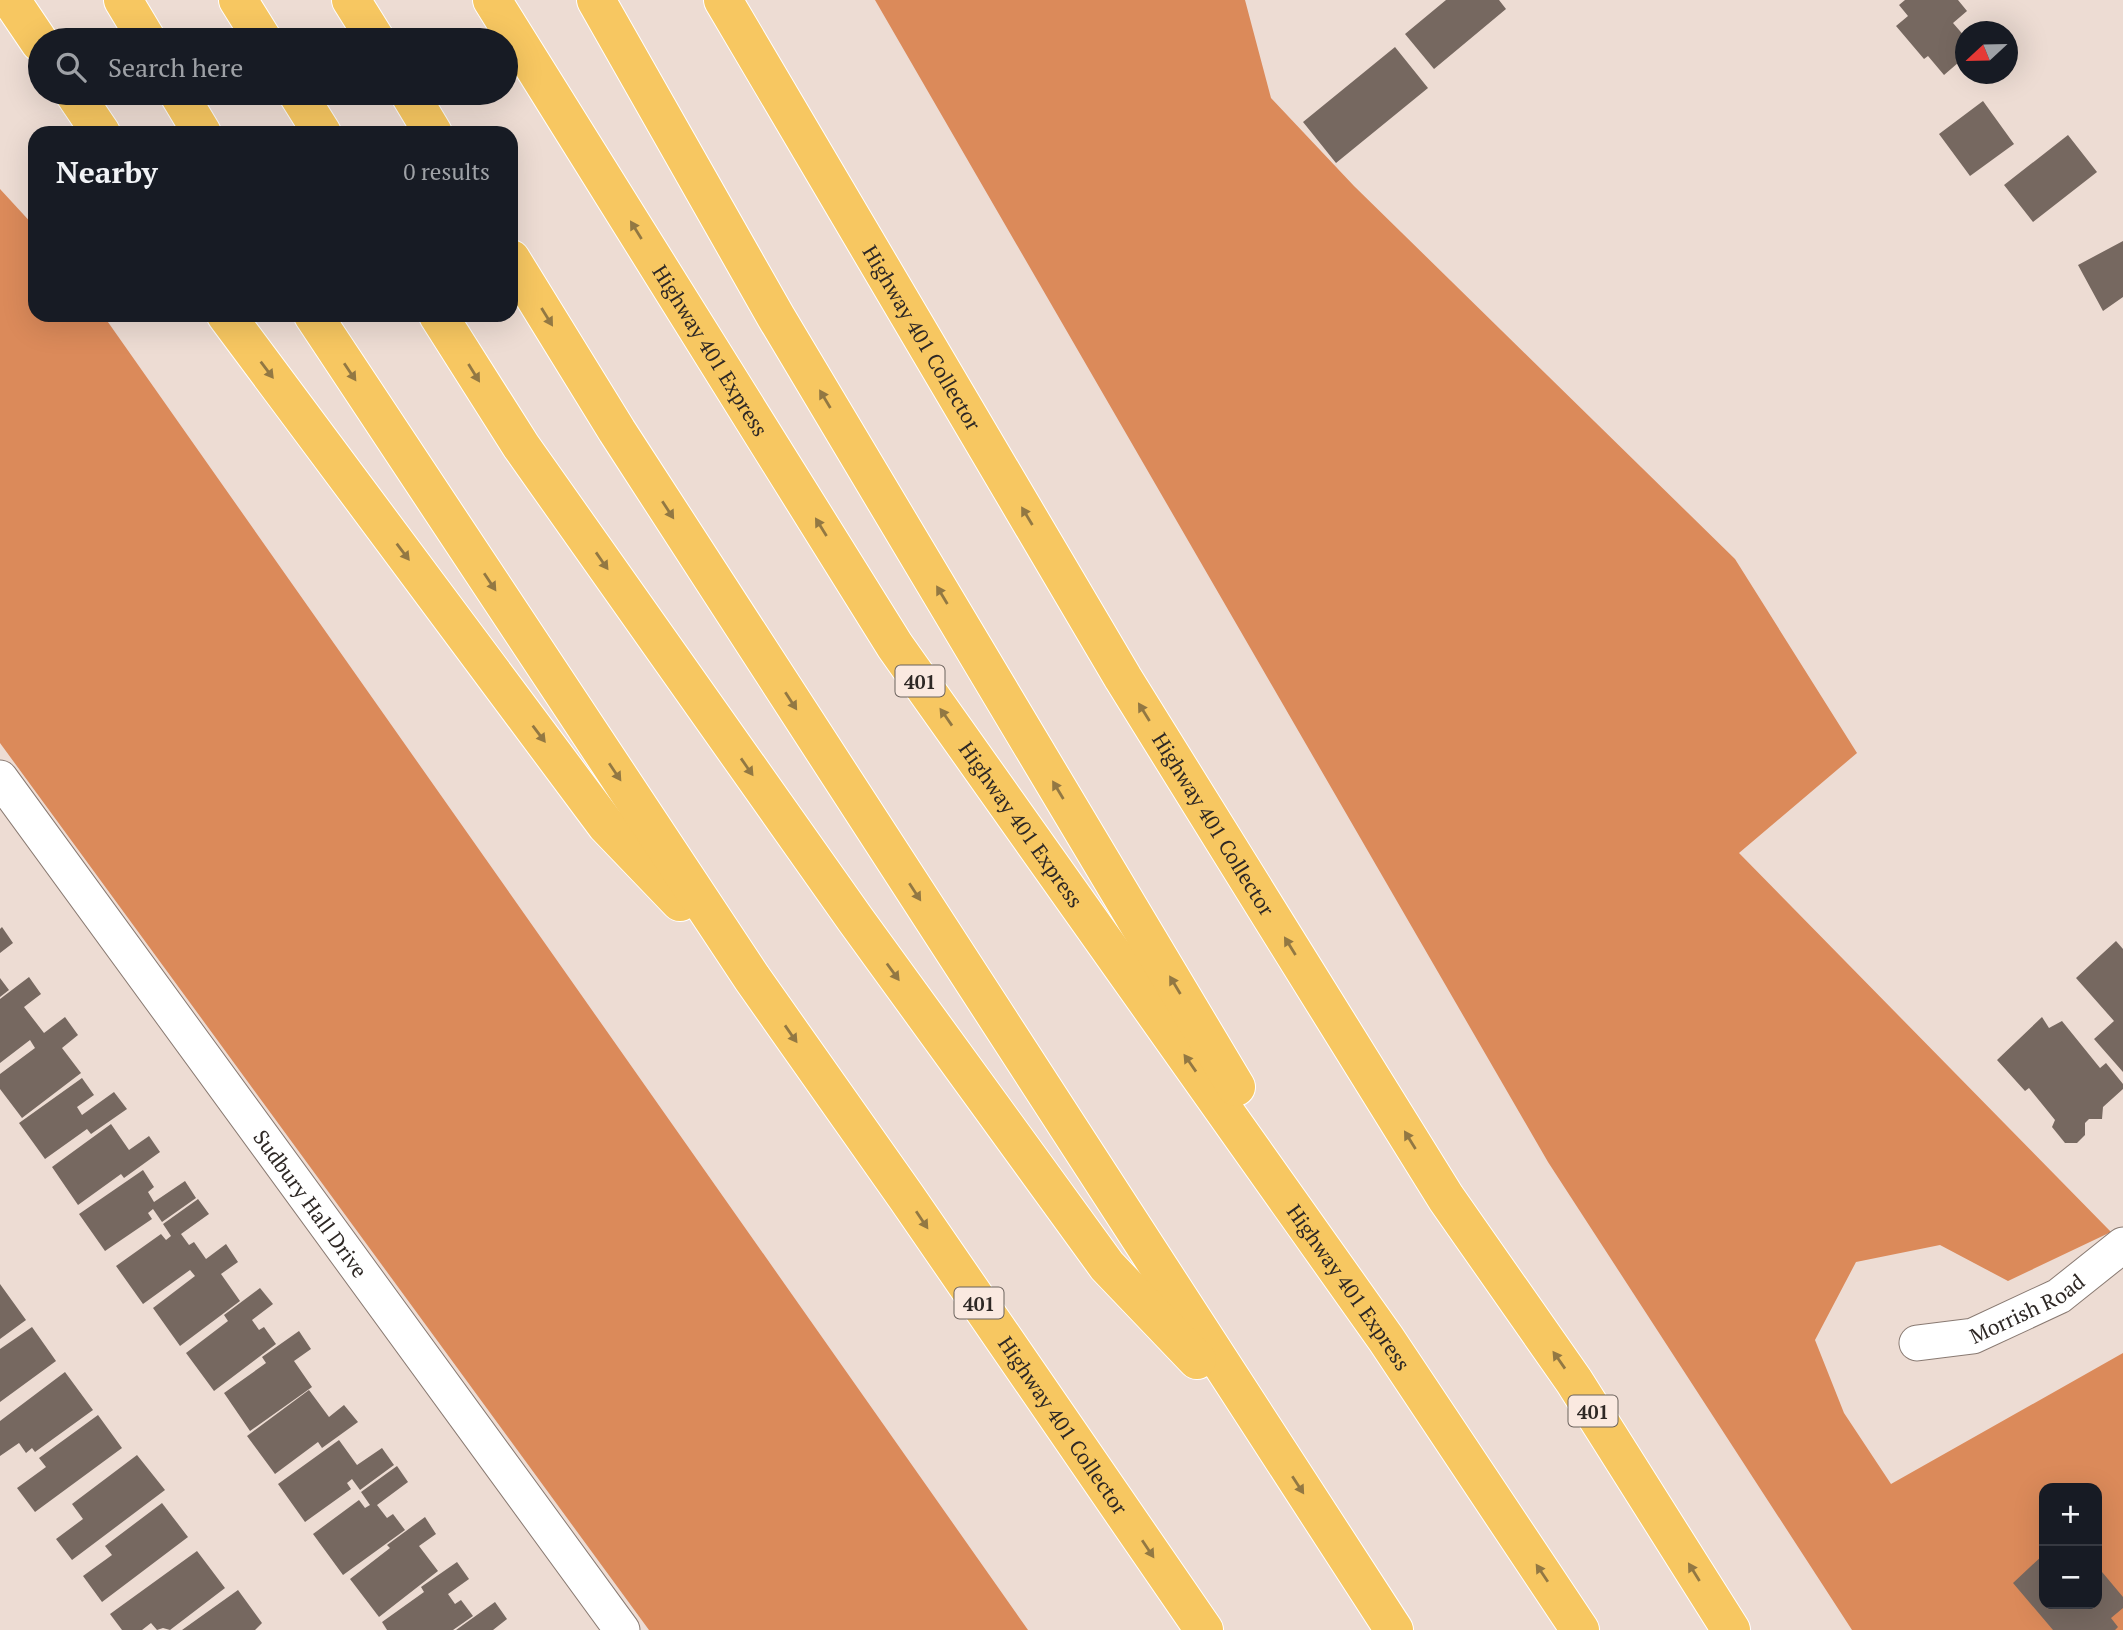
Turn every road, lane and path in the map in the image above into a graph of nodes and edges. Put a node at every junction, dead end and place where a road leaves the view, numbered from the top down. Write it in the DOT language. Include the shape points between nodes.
graph roads {
  1 [pos="11,0"];
  2 [pos="123,0"];
  3 [pos="238,0"];
  4 [pos="351,0"];
  5 [pos="492,0"];
  6 [pos="596,0"];
  7 [pos="723,0"];
  8 [pos="30,28"];
  9 [pos="140,28"];
  10 [pos="256,28"];
  11 [pos="368,28"];
  12 [pos="509,28"];
  13 [pos="518,42"];
  14 [pos="82,105"];
  15 [pos="185,105"];
  16 [pos="304,105"];
  17 [pos="416,105"];
  18 [pos="96,126"];
  19 [pos="198,126"];
  20 [pos="318,126"];
  21 [pos="429,126"];
  22 [pos="518,270"];
  23 [pos="231,322"];
  24 [pos="318,322"];
  25 [pos="442,322"];
  26 [pos="0,778"];
  27 [pos="752,978"];
  28 [pos="2123,1245"];
  29 [pos="1385,1339"];
  30 [pos="1917,1343"];
  31 [pos="1261,1428"];
  32 [pos="622,1630"];
  33 [pos="1204,1630"];
  34 [pos="1394,1630"];
  35 [pos="1580,1630"];
  36 [pos="1731,1630"];
  1 -- 8 [label="highway"];
  2 -- 9 [label="highway"];
  3 -- 10 [label="highway"];
  4 -- 11 [label="highway"];
  12 -- 5 [label="highway, Highway 401 Express / 401, one-way"];
  29 -- 6 [label="highway, one-way" via="776,317"];
  36 -- 7 [label="highway, Highway 401 Collector / 401, one-way" via="1574,1381 1446,1198 1123,678"];
  29 -- 13 [label="highway, Highway 401 Express / 401, one-way" via="895,646"];
  14 -- 18 [label="highway"];
  15 -- 19 [label="highway"];
  16 -- 20 [label="highway"];
  17 -- 21 [label="highway"];
  22 -- 31 [label="highway, one-way"];
  23 -- 27 [label="highway, one-way" via="606,825"];
  24 -- 27 [label="highway, Highway 401 Collector / 401, one-way"];
  25 -- 31 [label="highway, one-way" via="521,446 1107,1266"];
  26 -- 32 [label="street, Sudbury Hall Drive"];
  27 -- 33 [label="highway, Highway 401 Collector / 401, one-way"];
  28 -- 30 [label="street, Morrish Road" via="2059,1296 1973,1336"];
  35 -- 29 [label="highway, Highway 401 Express / 401, one-way"];
  31 -- 34 [label="highway, one-way"];
}
